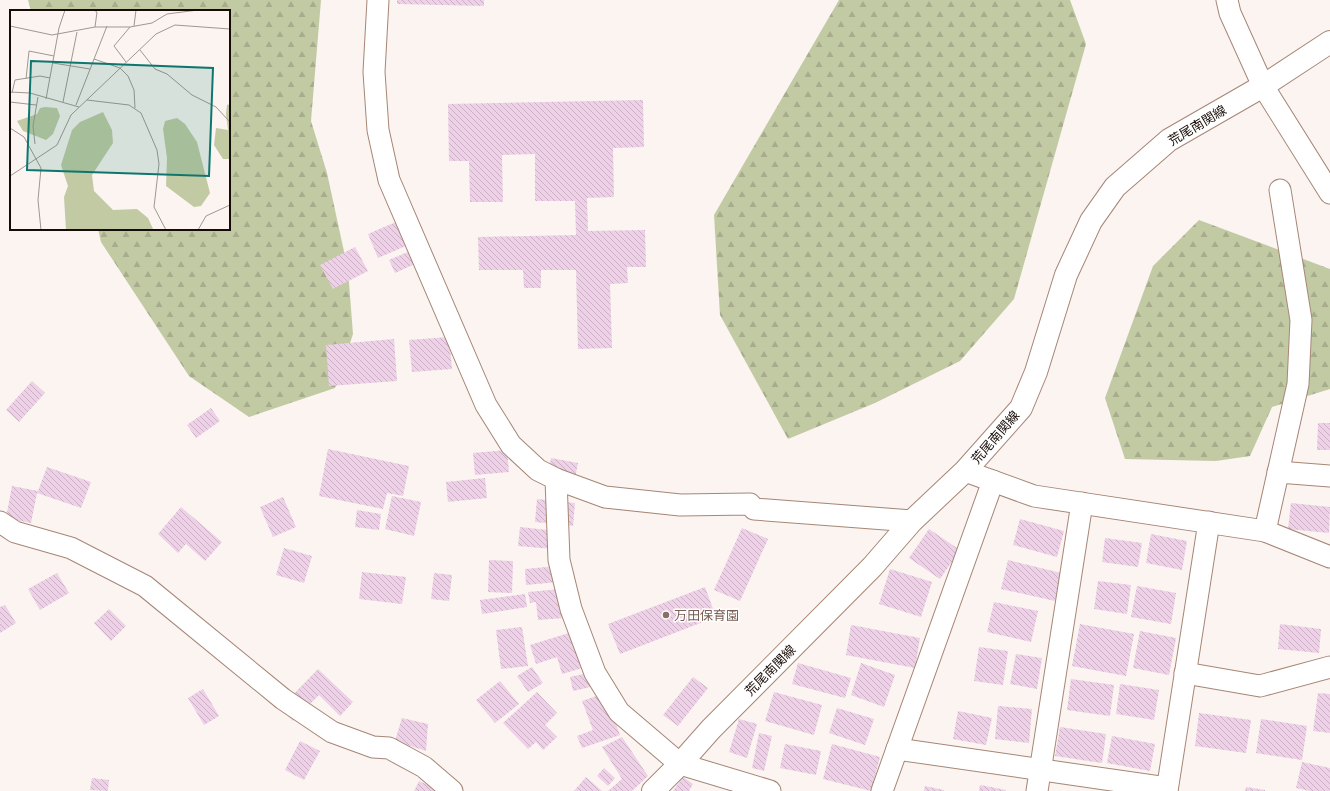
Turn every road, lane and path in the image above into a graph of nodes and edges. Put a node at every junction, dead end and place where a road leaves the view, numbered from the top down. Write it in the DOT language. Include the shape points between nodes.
graph roads {
  1 [pos="378,0"];
  2 [pos="1227,0"];
  3 [pos="1330,42"];
  4 [pos="1263,86"];
  5 [pos="1280,190"];
  6 [pos="1330,193"];
  7 [pos="965,471"];
  8 [pos="1278,472"];
  9 [pos="1330,476"];
  10 [pos="556,479"];
  11 [pos="993,481"];
  12 [pos="1082,503"];
  13 [pos="912,521"];
  14 [pos="0,522"];
  15 [pos="1209,522"];
  16 [pos="1266,531"];
  17 [pos="1330,557"];
  18 [pos="1330,667"];
  19 [pos="1185,673"];
  20 [pos="897,749"];
  21 [pos="680,764"];
  22 [pos="1040,770"];
  23 [pos="1167,789"];
  24 [pos="452,791"];
  25 [pos="653,791"];
  26 [pos="770,791"];
  27 [pos="882,791"];
  28 [pos="1037,791"];
  1 -- 10 [label="street" via="374,72 378,130 389,180 486,405 511,445 538,470"];
  2 -- 4 [label="street" via="1230,13"];
  3 -- 4 [label="main road, 荒尾南関線"];
  4 -- 6 [label="street"];
  4 -- 7 [label="main road, 荒尾南関線" via="1169,140 1116,187 1091,221 1066,275 1036,372 1021,408"];
  5 -- 8 [label="street" via="1301,320 1298,384"];
  7 -- 11 [label="street"];
  7 -- 13 [label="main road, 荒尾南関線"];
  8 -- 9 [label="street"];
  8 -- 16 [label="street"];
  10 -- 13 [label="street" via="605,497 680,505 750,504 754,509"];
  10 -- 21 [label="street" via="559,560 571,609 595,673 619,712"];
  11 -- 12 [label="street" via="1034,496"];
  11 -- 20 [label="street"];
  12 -- 15 [label="street"];
  12 -- 22 [label="street"];
  13 -- 21 [label="main road, 荒尾南関線" via="872,567 711,729"];
  14 -- 24 [label="street" via="15,532 71,548 145,586 283,700 332,732 373,747 389,748 424,767"];
  15 -- 16 [label="street"];
  15 -- 19 [label="street"];
  16 -- 17 [label="street"];
  18 -- 19 [label="street" via="1260,686"];
  19 -- 23 [label="street"];
  20 -- 22 [label="street"];
  20 -- 27 [label="street"];
  21 -- 25 [label="main road, 荒尾南関線"];
  21 -- 26 [label="street"];
  22 -- 23 [label="street"];
  22 -- 28 [label="street"];
}
